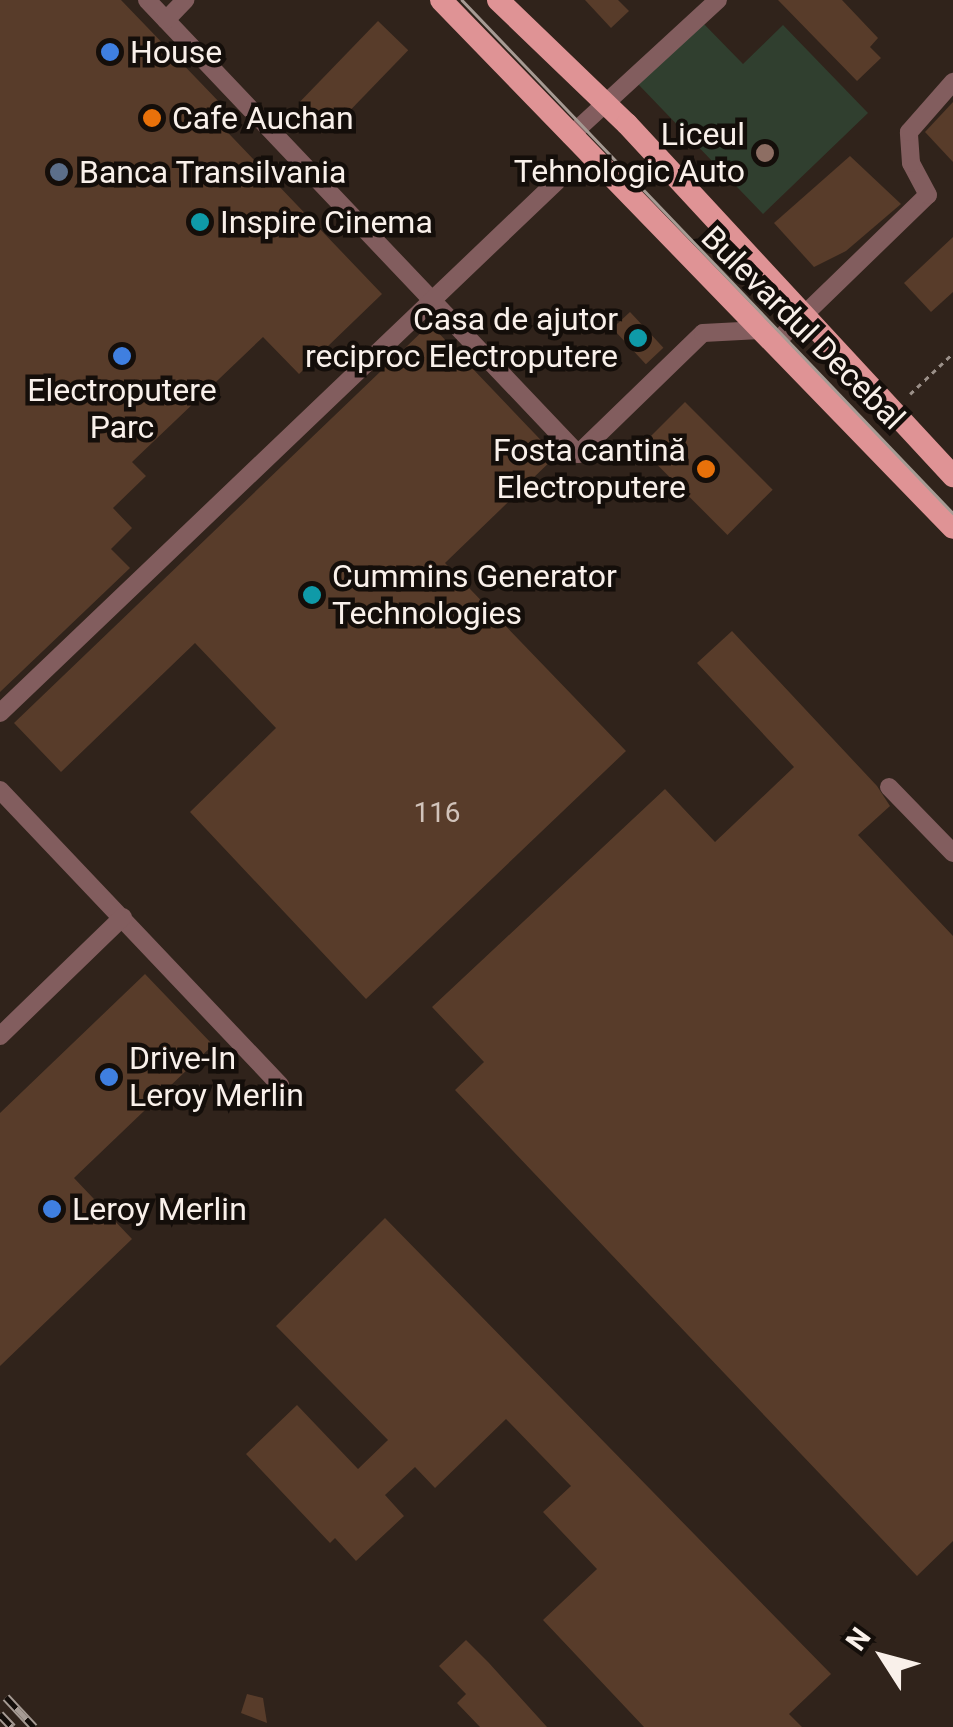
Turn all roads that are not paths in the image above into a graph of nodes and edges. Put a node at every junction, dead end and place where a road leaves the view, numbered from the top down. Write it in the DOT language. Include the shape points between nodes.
graph roads {
  1 [pos="147,0"];
  2 [pos="185,0"];
  3 [pos="441,0"];
  4 [pos="498,0"];
  5 [pos="718,0"];
  6 [pos="166,20"];
  7 [pos="953,82"];
  8 [pos="605,105"];
  9 [pos="570,136"];
  10 [pos="557,181"];
  11 [pos="430,300"];
  12 [pos="802,318"];
  13 [pos="767,337"];
  14 [pos="953,476"];
  15 [pos="953,528"];
  16 [pos="0,713"];
  17 [pos="889,787"];
  18 [pos="0,790"];
  19 [pos="953,853"];
  20 [pos="123,917"];
  21 [pos="0,1036"];
  22 [pos="280,1085"];
  1 -- 6 [label="lane"];
  2 -- 6 [label="lane"];
  3 -- 9 [label="main road, Bulevardul Decebal"];
  4 -- 8 [label="main road, Bulevardul Decebal"];
  5 -- 8 [label="lane"];
  6 -- 11 [label="lane"];
  7 -- 12 [label="lane" via="910,132 911,163 928,195"];
  8 -- 9 [label="lane"];
  8 -- 12 [label="main road, Bulevardul Decebal"];
  9 -- 13 [label="main road, Bulevardul Decebal"];
  10 -- 11 [label="lane"];
  11 -- 13 [label="lane" via="578,454 703,334"];
  11 -- 16 [label="lane"];
  12 -- 13 [label="lane"];
  12 -- 14 [label="main road, Bulevardul Decebal"];
  13 -- 15 [label="main road, Bulevardul Decebal"];
  17 -- 19 [label="lane"];
  18 -- 20 [label="lane"];
  20 -- 21 [label="lane"];
  20 -- 22 [label="lane"];
}
